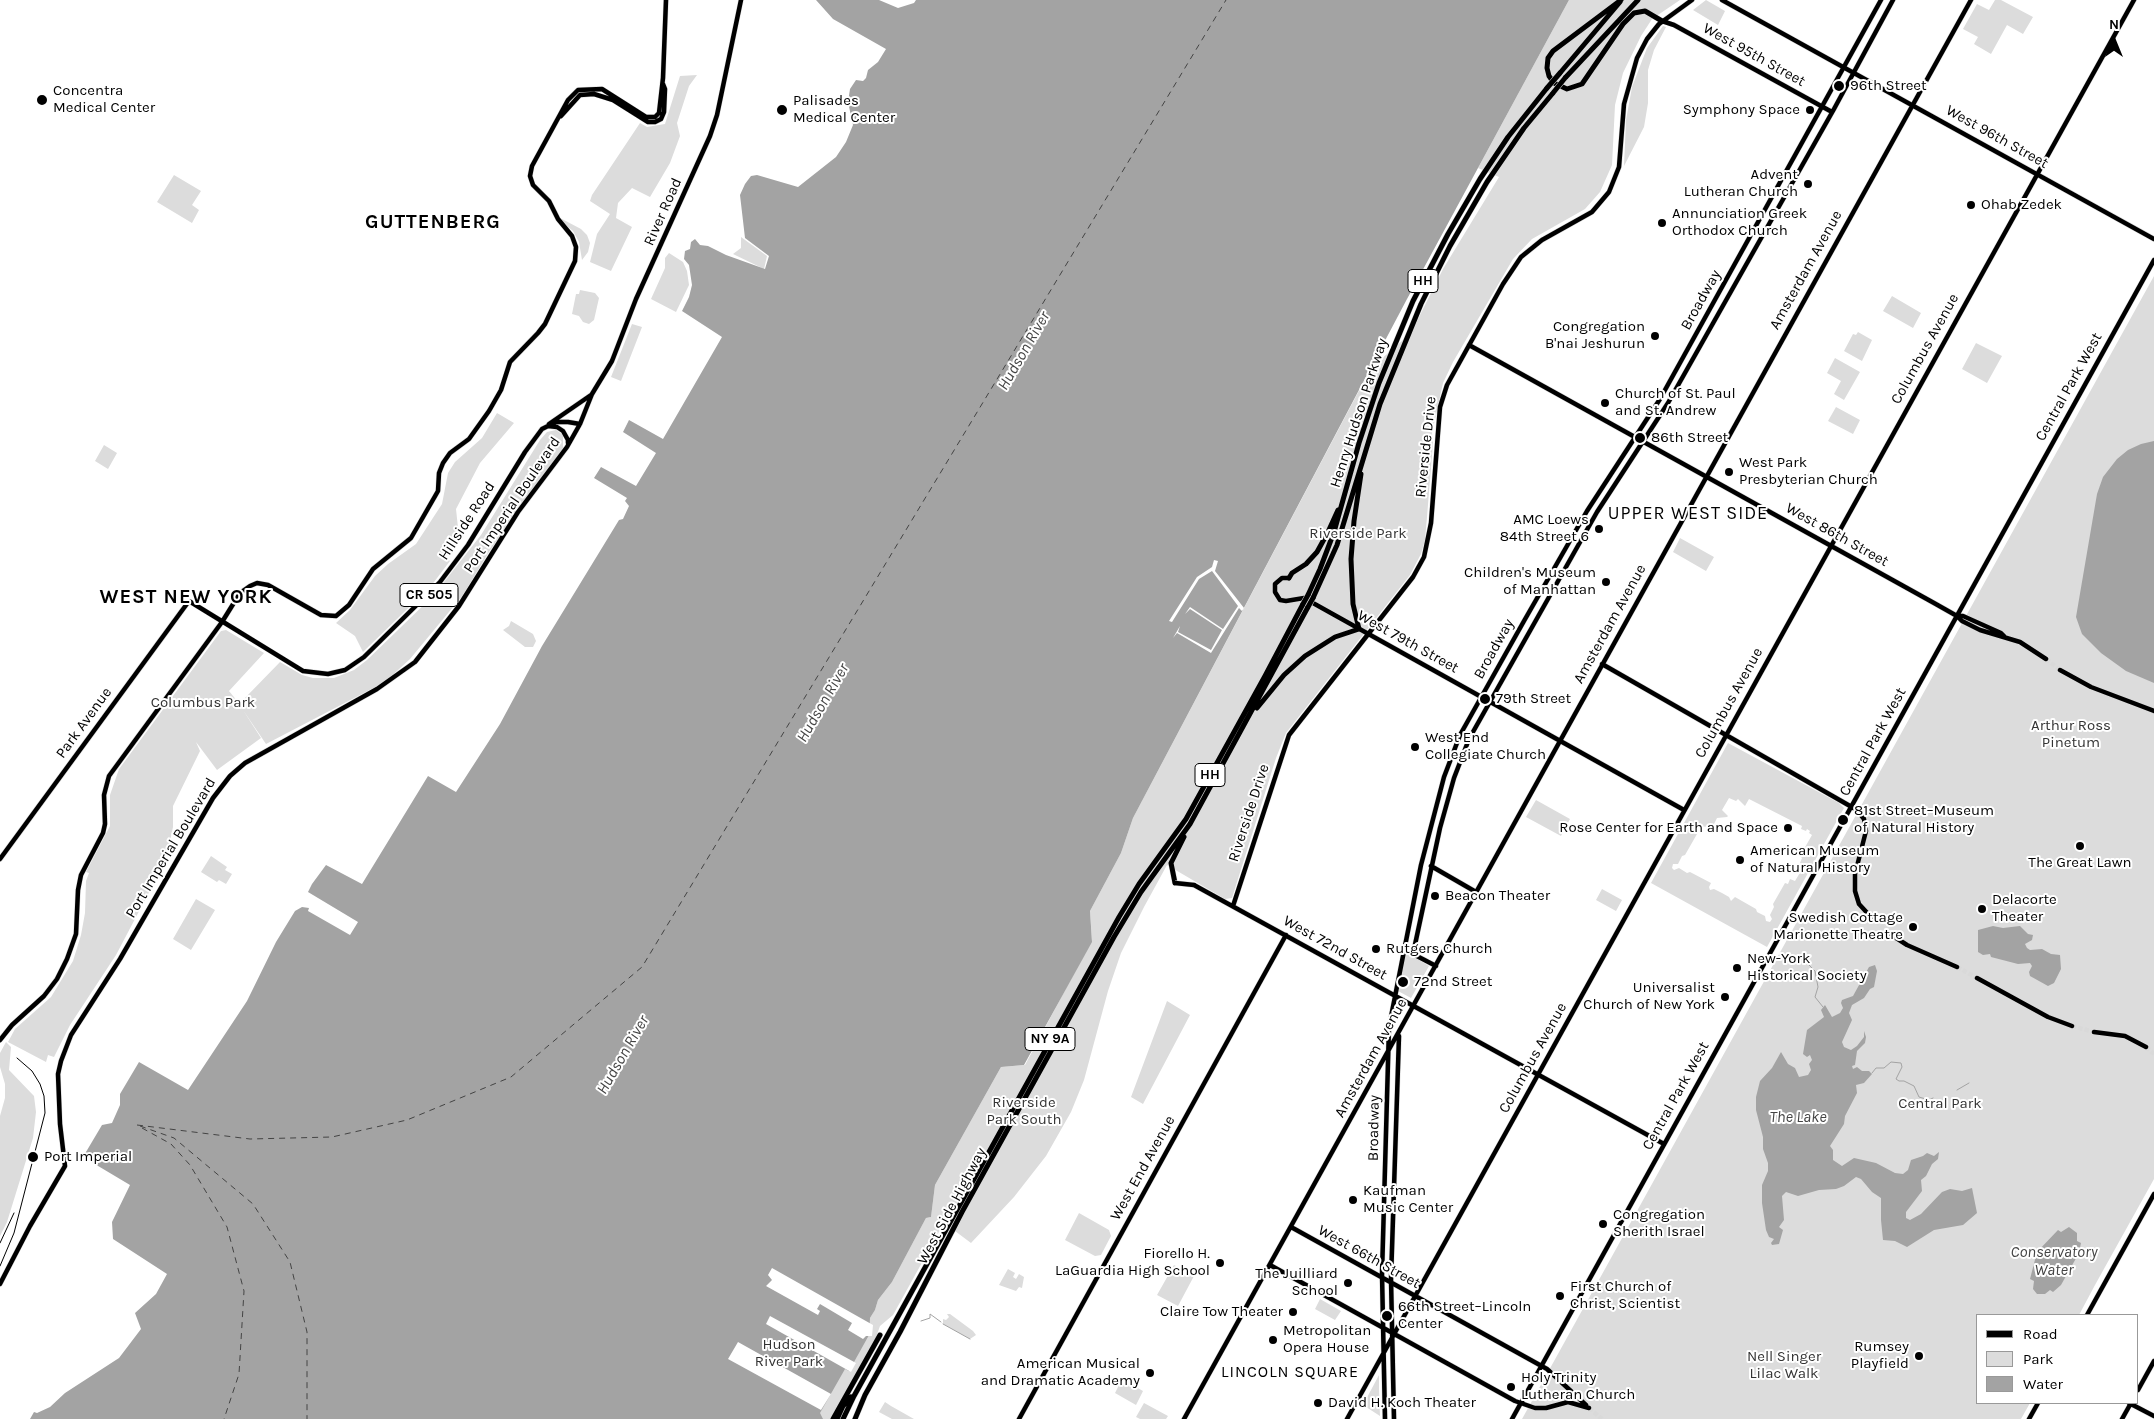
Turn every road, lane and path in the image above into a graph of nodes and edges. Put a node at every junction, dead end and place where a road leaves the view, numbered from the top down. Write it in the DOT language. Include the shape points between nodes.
graph roads {
  1 [pos="666,0"];
  2 [pos="741,0"];
  3 [pos="1621,0"];
  4 [pos="1639,0"];
  5 [pos="1692,0"];
  6 [pos="1722,0"];
  7 [pos="1882,0"];
  8 [pos="1893,0"];
  9 [pos="1971,0"];
  10 [pos="2134,0"];
  11 [pos="1662,21"];
  12 [pos="1844,66"];
  13 [pos="1854,72"];
  14 [pos="1912,104"];
  15 [pos="1822,106"];
  16 [pos="1832,112"];
  17 [pos="2037,174"];
  18 [pos="2154,239"];
  19 [pos="2154,260"];
  20 [pos="1469,344"];
  21 [pos="592,394"];
  22 [pos="580,424"];
  23 [pos="547,426"];
  24 [pos="1635,437"];
  25 [pos="1643,441"];
  26 [pos="567,447"];
  27 [pos="1363,458"];
  28 [pos="1706,476"];
  29 [pos="1344,496"];
  30 [pos="1832,546"];
  31 [pos="1289,578"];
  32 [pos="1308,597"];
  33 [pos="188,601"];
  34 [pos="1305,606"];
  35 [pos="1957,616"];
  36 [pos="222,622"];
  37 [pos="1359,629"];
  38 [pos="1368,634"];
  39 [pos="2046,659"];
  40 [pos="1602,664"];
  41 [pos="2060,670"];
  42 [pos="1481,697"];
  43 [pos="1490,702"];
  44 [pos="2154,711"];
  45 [pos="1249,718"];
  46 [pos="1726,734"];
  47 [pos="1559,740"];
  48 [pos="1852,806"];
  49 [pos="1684,810"];
  50 [pos="1180,836"];
  51 [pos="0,859"];
  52 [pos="1431,866"];
  53 [pos="1175,883"];
  54 [pos="1476,892"];
  55 [pos="1233,906"];
  56 [pos="1871,918"];
  57 [pos="1890,934"];
  58 [pos="1286,935"];
  59 [pos="1436,966"];
  60 [pos="1958,967"];
  61 [pos="1977,978"];
  62 [pos="1394,995"];
  63 [pos="1414,1006"];
  64 [pos="2072,1026"];
  65 [pos="1401,1030"];
  66 [pos="2094,1032"];
  67 [pos="0,1040"];
  68 [pos="2146,1047"];
  69 [pos="1388,1052"];
  70 [pos="1538,1075"];
  71 [pos="1664,1144"];
  72 [pos="2154,1194"];
  73 [pos="1290,1227"];
  74 [pos="1270,1264"];
  75 [pos="1382,1279"];
  76 [pos="1391,1283"];
  77 [pos="0,1284"];
  78 [pos="1415,1297"];
  79 [pos="2088,1314"];
  80 [pos="1383,1327"];
  81 [pos="880,1335"];
  82 [pos="1393,1335"];
  83 [pos="1384,1352"];
  84 [pos="2154,1361"];
  85 [pos="1541,1366"];
  86 [pos="2139,1388"];
  87 [pos="856,1391"];
  88 [pos="1520,1403"];
  89 [pos="2037,1404"];
  90 [pos="2130,1404"];
  91 [pos="2132,1404"];
  92 [pos="2154,1416"];
  93 [pos="835,1419"];
  94 [pos="843,1419"];
  95 [pos="856,1419"];
  96 [pos="1019,1419"];
  97 [pos="1184,1419"];
  98 [pos="1347,1419"];
  99 [pos="1385,1419"];
  100 [pos="1394,1419"];
  101 [pos="1512,1419"];
  102 [pos="2029,1419"];
  103 [pos="2122,1419"];
  1 -- 36 [label="main road" via="660,110 654,116 646,117 602,89 578,90 562,109 532,166 530,176 533,185 549,201 572,236 576,247 575,260 545,324 510,362 501,390 489,411 469,439 450,453 443,463 438,492 411,538 373,569 349,605 336,616 321,615 268,585 257,584 244,589"];
  2 -- 21 [label="main road, River Road / CR 505" via="715,124 636,299 612,361"];
  3 -- 11 [label="highway" via="1552,51 1547,68 1554,83 1567,89 1582,84 1623,24 1634,14 1647,12"];
  3 -- 29 [label="highway, Henry Hudson Parkway / HH, bridge" via="1508,137 1448,234 1400,330 1379,383"];
  4 -- 27 [label="highway, Henry Hudson Parkway / HH, bridge" via="1553,93 1493,173 1439,267 1395,363"];
  5 -- 11 [label="main road, Riverside Drive"];
  6 -- 12 [label="main road, West 96th Street"];
  7 -- 12 [label="main road, Broadway"];
  8 -- 13 [label="main road, Broadway"];
  9 -- 14 [label="main road, Amsterdam Avenue"];
  10 -- 17 [label="main road, Columbus Avenue"];
  11 -- 15 [label="main road, West 95th Street"];
  11 -- 20 [label="main road, Riverside Drive" via="1643,46 1629,80 1623,110 1620,164 1612,187 1592,212 1542,240 1521,257"];
  12 -- 13 [label="main road, West 96th Street"];
  12 -- 15 [label="main road, Broadway"];
  13 -- 14 [label="main road, West 96th Street"];
  13 -- 16 [label="main road, Broadway"];
  14 -- 17 [label="main road, West 96th Street"];
  14 -- 28 [label="main road, Amsterdam Avenue"];
  15 -- 16 [label="main road, West 95th Street"];
  15 -- 24 [label="main road, Broadway" via="1670,381"];
  16 -- 25 [label="main road, Broadway" via="1668,404"];
  17 -- 18 [label="main road, West 96th Street"];
  17 -- 30 [label="main road, Columbus Avenue"];
  19 -- 35 [label="main road, Central Park West"];
  20 -- 24 [label="main road, West 86th Street"];
  20 -- 38 [label="main road, Riverside Drive" via="1441,402 1426,553 1415,574"];
  21 -- 22 [label="main road, River Road / CR 505"];
  21 -- 23 [label="main road, CR 505"];
  22 -- 23 [label="main road" via="562,422"];
  22 -- 26 [label="main road, Port Imperial Boulevard"];
  23 -- 26 [label="main road" via="563,430 568,440"];
  23 -- 36 [label="main road, Hillside Road / CR 505" via="535,438 440,582 351,667 328,674 303,671"];
  24 -- 25 [label="main road, West 86th Street"];
  24 -- 42 [label="main road, Broadway" via="1587,511"];
  25 -- 28 [label="main road, West 86th Street"];
  25 -- 43 [label="main road, Broadway" via="1594,518"];
  26 -- 77 [label="main road, Port Imperial Boulevard" via="518,512 459,606 415,662 377,689 245,763 213,798 120,959 71,1035 58,1074 65,1166"];
  27 -- 32 [label="highway, Henry Hudson Parkway / HH" via="1337,545"];
  27 -- 37 [label="highway" via="1351,559 1353,604"];
  28 -- 30 [label="main road, West 86th Street"];
  28 -- 40 [label="main road, Amsterdam Avenue"];
  29 -- 31 [label="highway" via="1320,548"];
  29 -- 32 [label="highway, Henry Hudson Parkway / HH" via="1324,560"];
  30 -- 35 [label="main road, West 86th Street"];
  30 -- 46 [label="main road, Columbus Avenue"];
  31 -- 32 [label="main road" via="1282,578 1275,584 1277,597 1286,601"];
  32 -- 34 [label="highway, Henry Hudson Parkway / HH, bridge"];
  32 -- 37 [label="main road, West 79th Street"];
  33 -- 36 [label="main road, Hillside Road"];
  33 -- 51 [label="main road, Park Avenue"];
  34 -- 45 [label="highway, Henry Hudson Parkway / HH"];
  34 -- 50 [label="highway, Henry Hudson Parkway / HH"];
  35 -- 39 [label="main road, West 86th Street" via="2001,632"];
  35 -- 48 [label="main road, Central Park West"];
  36 -- 67 [label="main road" via="109,776 104,795 103,833 81,875 76,934 67,959 44,996"];
  37 -- 38 [label="main road, West 79th Street"];
  37 -- 45 [label="highway" via="1331,639 1300,660"];
  38 -- 42 [label="main road, West 79th Street"];
  38 -- 55 [label="main road, Riverside Drive" via="1287,738"];
  40 -- 46 [label="main road"];
  40 -- 47 [label="main road, Amsterdam Avenue"];
  41 -- 44 [label="main road" via="2085,684"];
  42 -- 43 [label="main road, West 79th Street"];
  42 -- 62 [label="main road, Broadway" via="1459,737 1443,781 1421,865"];
  43 -- 47 [label="main road, West 79th Street"];
  43 -- 52 [label="main road, Broadway" via="1469,739 1454,778"];
  45 -- 50 [label="highway, Henry Hudson Parkway / HH" via="1187,829"];
  46 -- 48 [label="main road"];
  46 -- 49 [label="main road, Columbus Avenue"];
  47 -- 49 [label="main road, West 79th Street"];
  47 -- 54 [label="main road, Amsterdam Avenue"];
  48 -- 56 [label="main road" via="1862,815 1866,828 1856,874 1856,894 1859,904"];
  48 -- 71 [label="main road, Central Park West"];
  49 -- 70 [label="main road, Columbus Avenue"];
  50 -- 53 [label="highway" via="1171,863"];
  50 -- 87 [label="highway, West Side Highway / NY 9A" via="1139,884 1118,917"];
  50 -- 95 [label="highway, West Side Highway / NY 9A" via="1121,925 962,1212"];
  52 -- 54 [label="main road"];
  52 -- 59 [label="main road, Broadway" via="1413,954"];
  53 -- 55 [label="main road, West 72nd Street, bridge" via="1194,885"];
  54 -- 59 [label="main road, Amsterdam Avenue"];
  55 -- 58 [label="main road, West 72nd Street"];
  57 -- 60 [label="main road"];
  58 -- 62 [label="main road, West 72nd Street"];
  58 -- 96 [label="main road, West End Avenue"];
  59 -- 63 [label="main road, Amsterdam Avenue"];
  61 -- 64 [label="main road" via="2048,1017"];
  62 -- 63 [label="main road, West 72nd Street"];
  62 -- 69 [label="main road, Broadway"];
  63 -- 65 [label="main road, Amsterdam Avenue"];
  63 -- 70 [label="main road, West 72nd Street"];
  65 -- 69 [label="main road, Amsterdam Avenue"];
  65 -- 76 [label="main road, Broadway"];
  66 -- 68 [label="main road" via="2125,1036"];
  69 -- 73 [label="main road, Amsterdam Avenue"];
  69 -- 75 [label="main road, Broadway"];
  70 -- 71 [label="main road, West 72nd Street"];
  70 -- 78 [label="main road, Columbus Avenue"];
  71 -- 85 [label="main road, Central Park West"];
  72 -- 79 [label="main road"];
  73 -- 74 [label="main road, Amsterdam Avenue"];
  73 -- 75 [label="main road, West 66th Street"];
  74 -- 80 [label="main road"];
  74 -- 97 [label="main road, Amsterdam Avenue"];
  75 -- 76 [label="main road, West 66th Street"];
  75 -- 80 [label="main road, Broadway"];
  76 -- 78 [label="main road, West 66th Street"];
  76 -- 82 [label="main road, Broadway"];
  78 -- 82 [label="main road, Columbus Avenue"];
  78 -- 85 [label="main road, West 66th Street"];
  80 -- 82 [label="main road"];
  80 -- 83 [label="main road, Broadway"];
  81 -- 93 [label="highway"];
  82 -- 83 [label="main road, Columbus Avenue"];
  82 -- 88 [label="main road"];
  82 -- 100 [label="main road, Broadway"];
  83 -- 98 [label="main road, Columbus Avenue"];
  83 -- 99 [label="main road, Broadway"];
  84 -- 86 [label="main road"];
  85 -- 88 [label="main road, Central Park West"];
  85 -- 88 [label="main road, West 66th Street" via="1588,1408 1570,1402 1546,1408"];
  87 -- 93 [label="highway"];
  87 -- 94 [label="highway, West Side Highway / NY 9A"];
  88 -- 101 [label="main road, Central Park West"];
  89 -- 102 [label="main road"];
  90 -- 103 [label="main road"];
  91 -- 92 [label="main road"];
}
